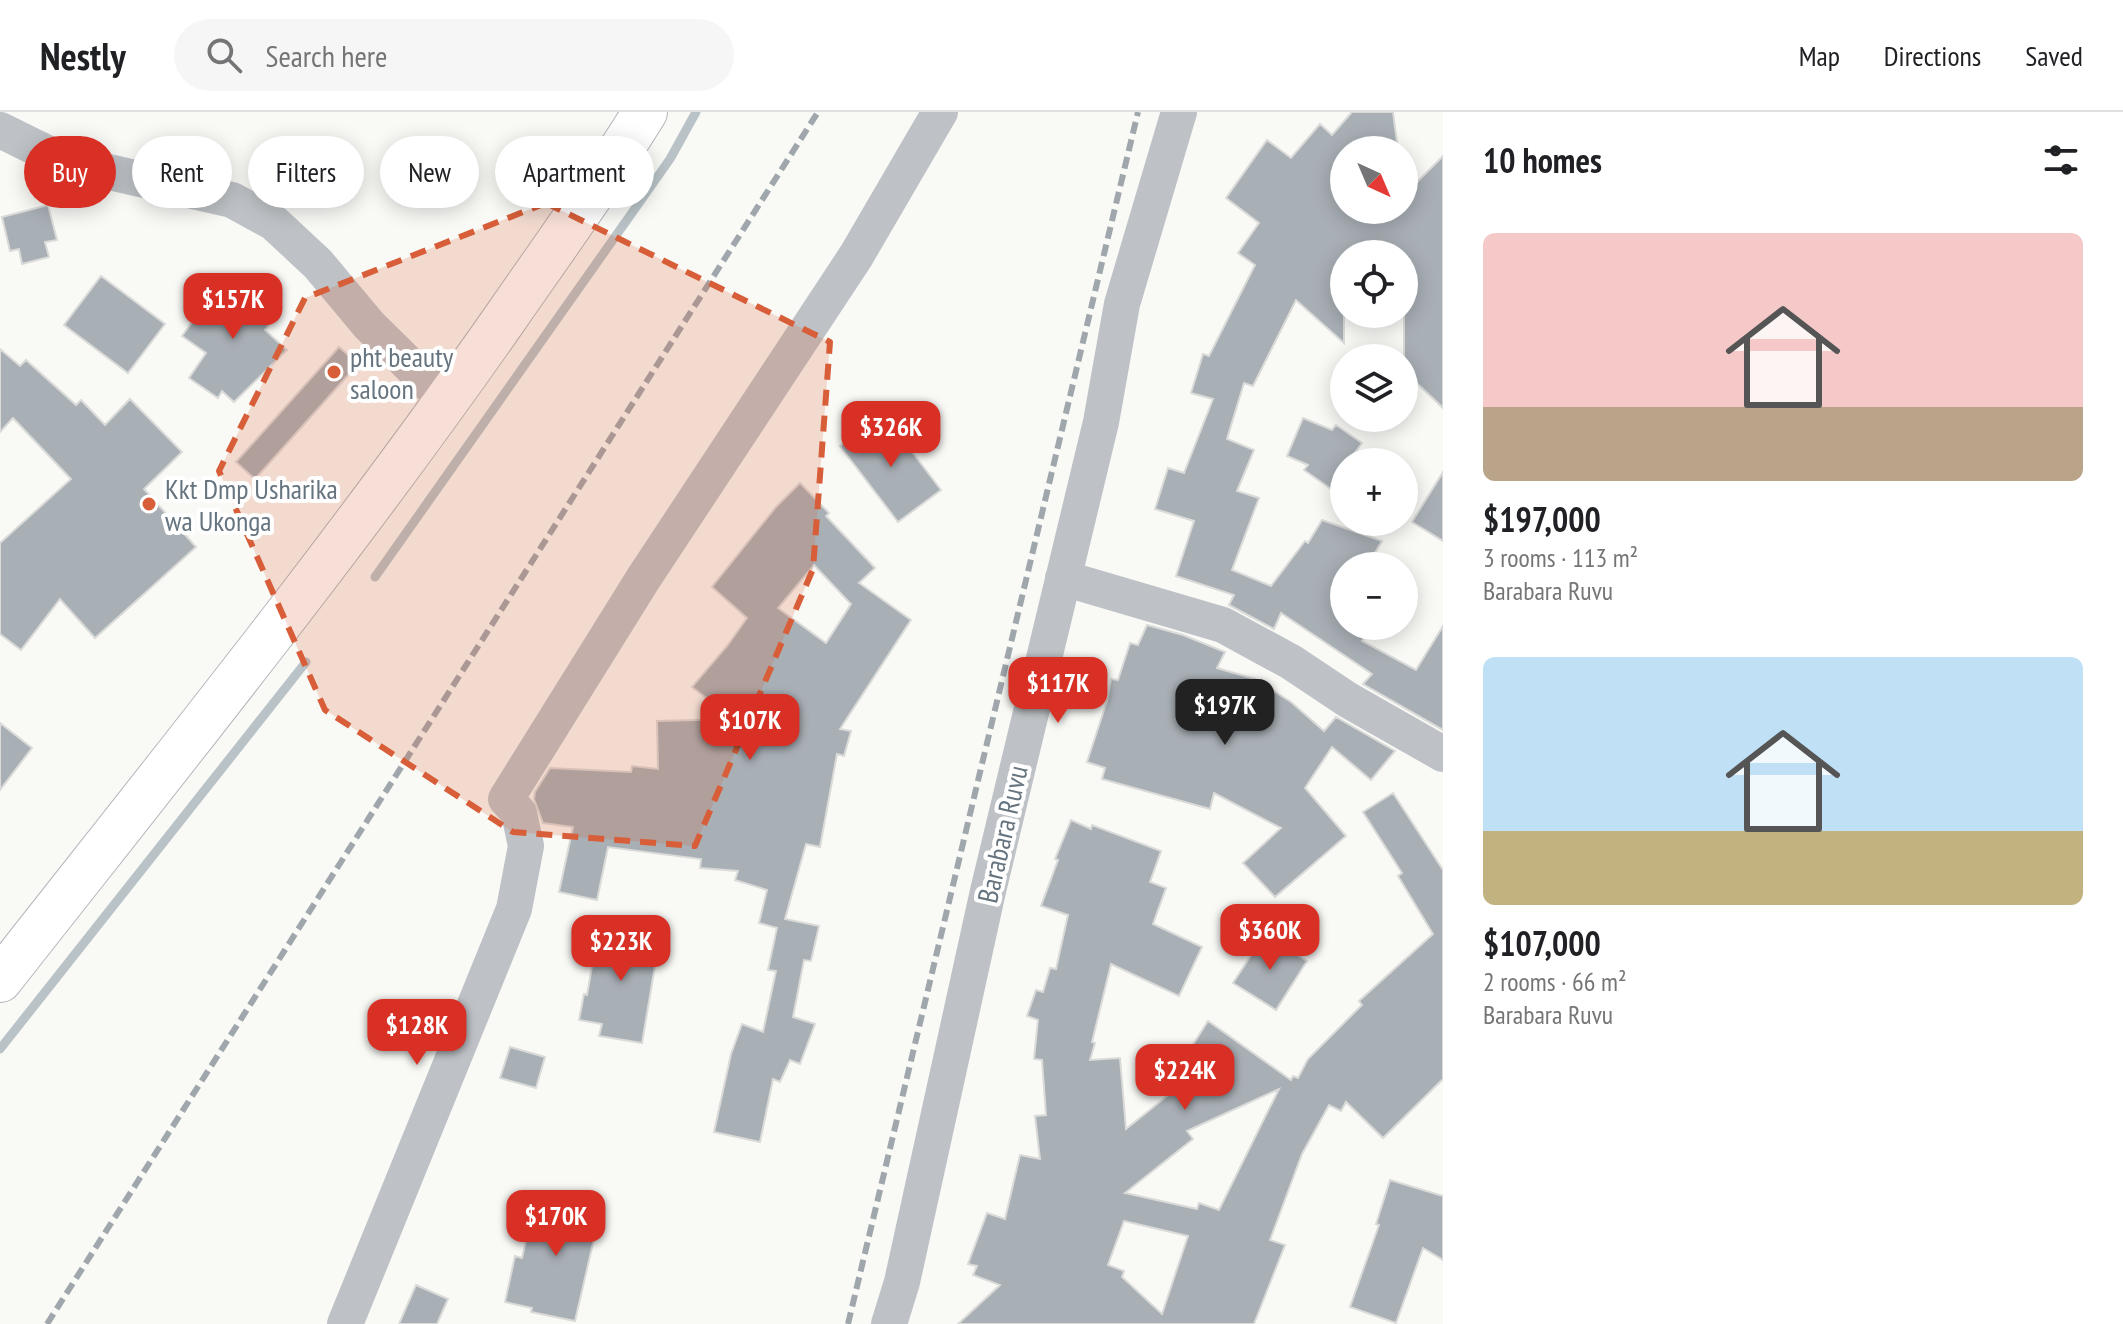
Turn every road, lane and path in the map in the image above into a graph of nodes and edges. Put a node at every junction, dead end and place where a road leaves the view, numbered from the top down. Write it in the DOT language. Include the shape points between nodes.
graph roads {
  1 [pos="645,112"];
  2 [pos="940,112"];
  3 [pos="1179,112"];
  4 [pos="0,130"];
  5 [pos="447,402"];
  6 [pos="1063,578"];
  7 [pos="1443,754"];
  8 [pos="0,980"];
  9 [pos="345,1324"];
  10 [pos="889,1324"];
  1 -- 5 [label="main road"];
  2 -- 9 [label="street" via="856,256 643,579 506,799 519,813 526,846 514,909"];
  3 -- 6 [label="street, Barabara Ruvu" via="1122,304 1101,422"];
  4 -- 5 [label="street" via="65,162 232,200 274,223"];
  5 -- 8 [label="main road" via="312,584"];
  6 -- 7 [label="street" via="1223,625"];
  6 -- 10 [label="street, Barabara Ruvu"];
}
